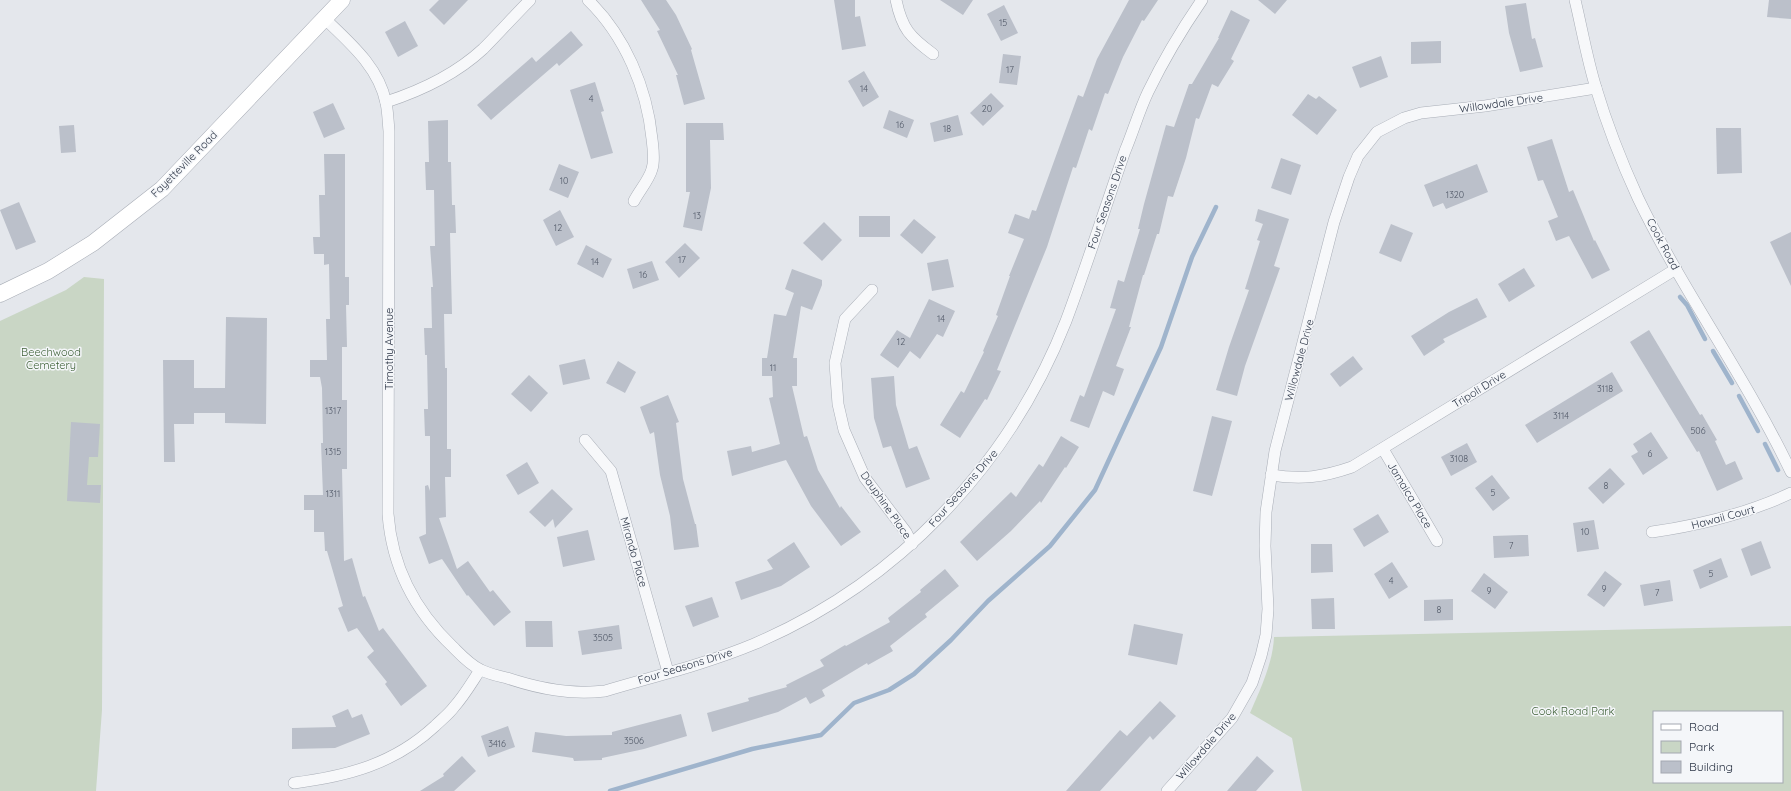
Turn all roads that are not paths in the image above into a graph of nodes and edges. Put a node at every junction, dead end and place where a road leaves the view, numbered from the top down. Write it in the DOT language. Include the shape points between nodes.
graph roads {
  1 [pos="342,0"];
  2 [pos="530,0"];
  3 [pos="588,0"];
  4 [pos="896,0"];
  5 [pos="1202,0"];
  6 [pos="1575,0"];
  7 [pos="324,18"];
  8 [pos="933,54"];
  9 [pos="1596,88"];
  10 [pos="386,102"];
  11 [pos="634,201"];
  12 [pos="1676,269"];
  13 [pos="872,290"];
  14 [pos="0,294"];
  15 [pos="585,440"];
  16 [pos="1383,449"];
  17 [pos="1791,472"];
  18 [pos="1271,475"];
  19 [pos="1791,493"];
  20 [pos="1652,532"];
  21 [pos="1437,541"];
  22 [pos="912,544"];
  23 [pos="480,670"];
  24 [pos="668,672"];
  25 [pos="294,783"];
  26 [pos="1167,791"];
  1 -- 7 [label="main road, Fayetteville Road"];
  2 -- 10 [label="street" via="468,61 411,94"];
  3 -- 11 [label="street" via="624,48 642,91 650,122 654,154 652,169"];
  4 -- 8 [label="street" via="902,22 911,38"];
  5 -- 22 [label="street, Four Seasons Drive" via="1148,92 1065,322 1028,402 965,490"];
  6 -- 9 [label="street, Cook Road"];
  7 -- 10 [label="street, Timothy Avenue" via="367,63 378,80"];
  7 -- 14 [label="main road, Fayetteville Road" via="162,189 93,243 48,271"];
  9 -- 12 [label="street, Cook Road" via="1638,198"];
  9 -- 18 [label="street, Willowdale Drive" via="1485,106 1421,113 1391,123 1369,141 1358,156 1334,222"];
  10 -- 23 [label="street, Timothy Avenue" via="389,131 390,534 403,579 423,615 450,644"];
  12 -- 16 [label="street, Tripoli Drive"];
  12 -- 17 [label="street, Cook Road" via="1746,387"];
  13 -- 22 [label="street, Dauphine Place" via="845,319 836,364 838,404 844,430 865,478 906,532"];
  15 -- 24 [label="street, Mirando Place" via="611,471"];
  16 -- 18 [label="street, Tripoli Drive" via="1352,467 1327,476 1300,478"];
  16 -- 21 [label="street, Jamaica Place"];
  18 -- 26 [label="street, Willowdale Drive" via="1265,546 1268,609 1261,656 1252,683 1232,718"];
  19 -- 20 [label="street, Hawaii Court" via="1718,520"];
  22 -- 24 [label="street, Four Seasons Drive" via="878,572 790,627 752,645"];
  23 -- 24 [label="street, Four Seasons Drive" via="526,685 574,693 605,691"];
  23 -- 25 [label="street" via="454,708 426,734 400,753 350,773"];
}
